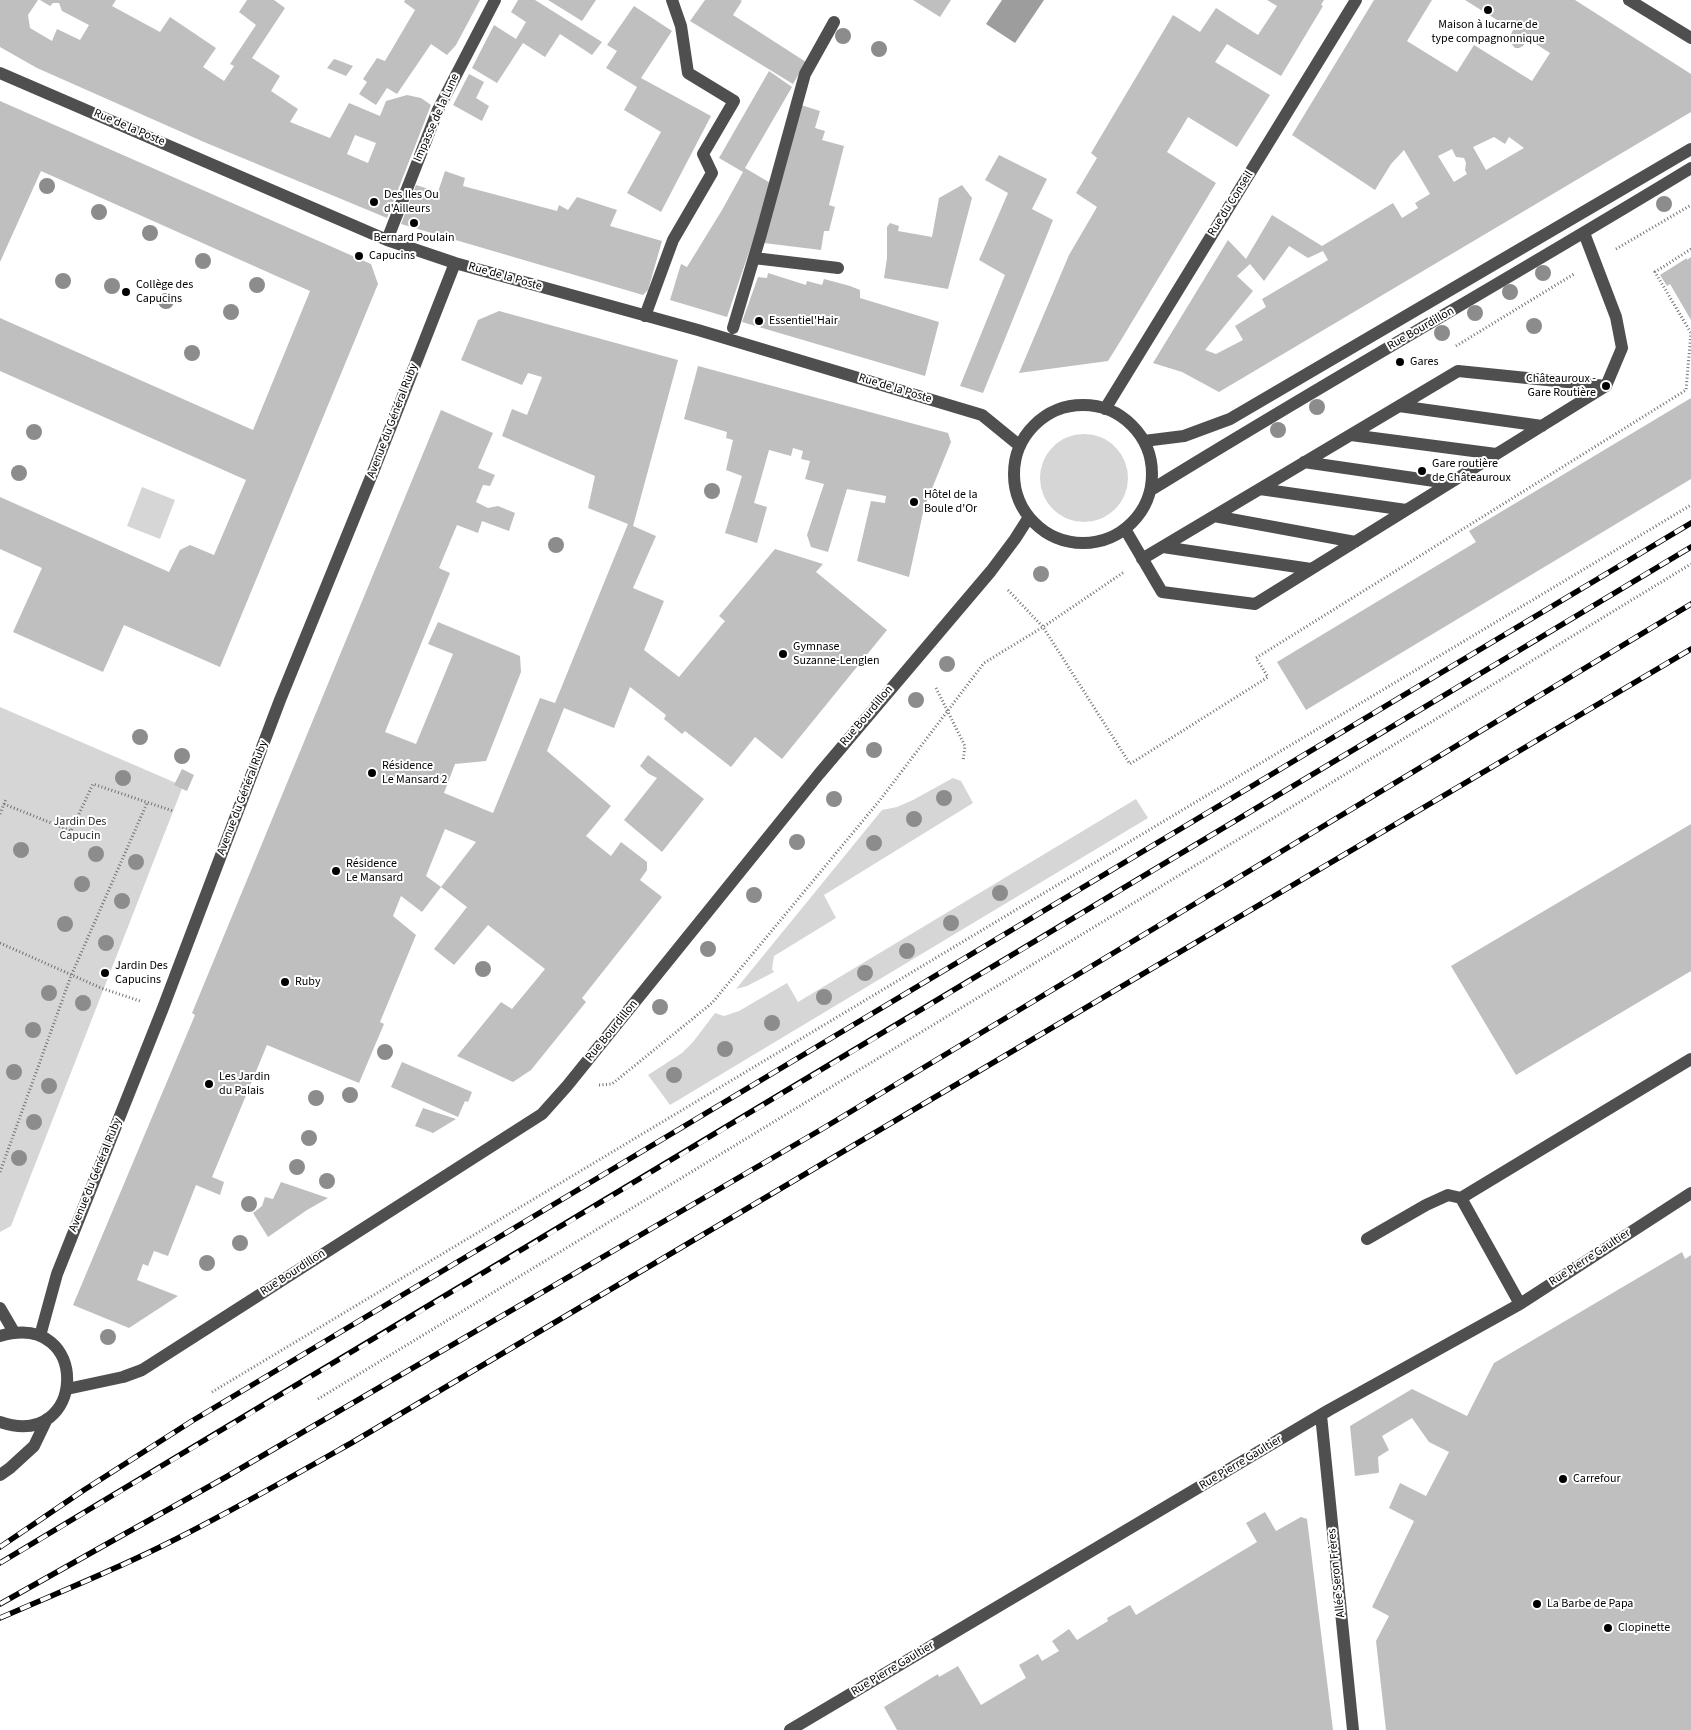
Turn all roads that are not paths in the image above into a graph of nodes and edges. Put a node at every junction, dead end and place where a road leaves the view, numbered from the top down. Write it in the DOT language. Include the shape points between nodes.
graph roads {
  1 [pos="495,0"];
  2 [pos="672,0"];
  3 [pos="1356,0"];
  4 [pos="1629,0"];
  5 [pos="834,22"];
  6 [pos="1691,38"];
  7 [pos="0,73"];
  8 [pos="1691,149"];
  9 [pos="1691,168"];
  10 [pos="1584,233"];
  11 [pos="387,240"];
  12 [pos="754,258"];
  13 [pos="455,263"];
  14 [pos="838,268"];
  15 [pos="645,316"];
  16 [pos="733,328"];
  17 [pos="1606,386"];
  18 [pos="1399,406"];
  19 [pos="1105,409"];
  20 [pos="1542,426"];
  21 [pos="1351,434"];
  22 [pos="1144,441"];
  23 [pos="1020,446"];
  24 [pos="1496,454"];
  25 [pos="1304,462"];
  26 [pos="1448,484"];
  27 [pos="1260,489"];
  28 [pos="1151,490"];
  29 [pos="1406,510"];
  30 [pos="1214,516"];
  31 [pos="1029,517"];
  32 [pos="1125,529"];
  33 [pos="1355,542"];
  34 [pos="1162,547"];
  35 [pos="1142,559"];
  36 [pos="1311,569"];
  37 [pos="1691,1060"];
  38 [pos="1691,1192"];
  39 [pos="1461,1198"];
  40 [pos="1367,1239"];
  41 [pos="1520,1304"];
  42 [pos="0,1308"];
  43 [pos="14,1332"];
  44 [pos="0,1336"];
  45 [pos="40,1336"];
  46 [pos="67,1389"];
  47 [pos="1321,1415"];
  48 [pos="47,1419"];
  49 [pos="0,1422"];
  50 [pos="0,1475"];
  51 [pos="790,1730"];
  52 [pos="1353,1730"];
  1 -- 11 [label="street, Impasse de la Lune" via="438,110"];
  2 -- 15 [label="street" via="681,26 688,73 734,101 703,154 712,173 673,240"];
  3 -- 19 [label="street, Rue du Conseil"];
  4 -- 6 [label="street"];
  5 -- 12 [label="street" via="805,74"];
  7 -- 11 [label="street, Rue de la Poste"];
  8 -- 22 [label="street, Rue Bourdillon" via="1236,416 1184,436"];
  9 -- 10 [label="street, Rue Bourdillon"];
  10 -- 17 [label="street" via="1616,317 1622,348"];
  10 -- 28 [label="street, Rue Bourdillon"];
  11 -- 13 [label="street, Rue de la Poste"];
  12 -- 14 [label="street"];
  12 -- 16 [label="street"];
  13 -- 15 [label="street, Rue de la Poste"];
  13 -- 45 [label="street, Avenue du Général Ruby" via="280,700 57,1274"];
  15 -- 23 [label="street, Rue de la Poste" via="982,414"];
  17 -- 18 [label="street" via="1458,371"];
  17 -- 20 [label="street"];
  18 -- 20 [label="street"];
  18 -- 21 [label="street"];
  19 -- 22 [label="street" via="1128,422"];
  19 -- 23 [label="street" via="1072,406 1056,411 1041,420"];
  20 -- 24 [label="street"];
  21 -- 24 [label="street"];
  21 -- 25 [label="street"];
  22 -- 28 [label="street" via="1150,457"];
  23 -- 31 [label="street" via="1014,483"];
  24 -- 26 [label="street"];
  25 -- 26 [label="street"];
  25 -- 27 [label="street"];
  26 -- 29 [label="street"];
  27 -- 29 [label="street"];
  27 -- 30 [label="street"];
  28 -- 32 [label="street" via="1142,512"];
  29 -- 33 [label="street"];
  30 -- 33 [label="street"];
  30 -- 34 [label="street"];
  31 -- 32 [label="street" via="1049,535 1075,543 1101,541"];
  31 -- 46 [label="street, Rue Bourdillon" via="991,571 819,774 542,1114 142,1370"];
  32 -- 35 [label="street"];
  33 -- 36 [label="street"];
  34 -- 35 [label="street"];
  34 -- 36 [label="street"];
  35 -- 36 [label="street" via="1162,592 1255,604"];
  37 -- 39 [label="street"];
  38 -- 41 [label="street, Rue Pierre Gaultier"];
  39 -- 40 [label="street" via="1448,1195"];
  39 -- 41 [label="street"];
  41 -- 47 [label="street, Rue Pierre Gaultier"];
  42 -- 43 [label="street"];
  43 -- 44 [label="street"];
  43 -- 45 [label="street"];
  45 -- 46 [label="street" via="53,1344 63,1357 68,1373"];
  46 -- 48 [label="street" via="64,1400"];
  47 -- 51 [label="street, Rue Pierre Gaultier"];
  47 -- 52 [label="street, Allée Seron Frères"];
  48 -- 49 [label="street" via="31,1426"];
  48 -- 50 [label="street" via="34,1446"];
}
